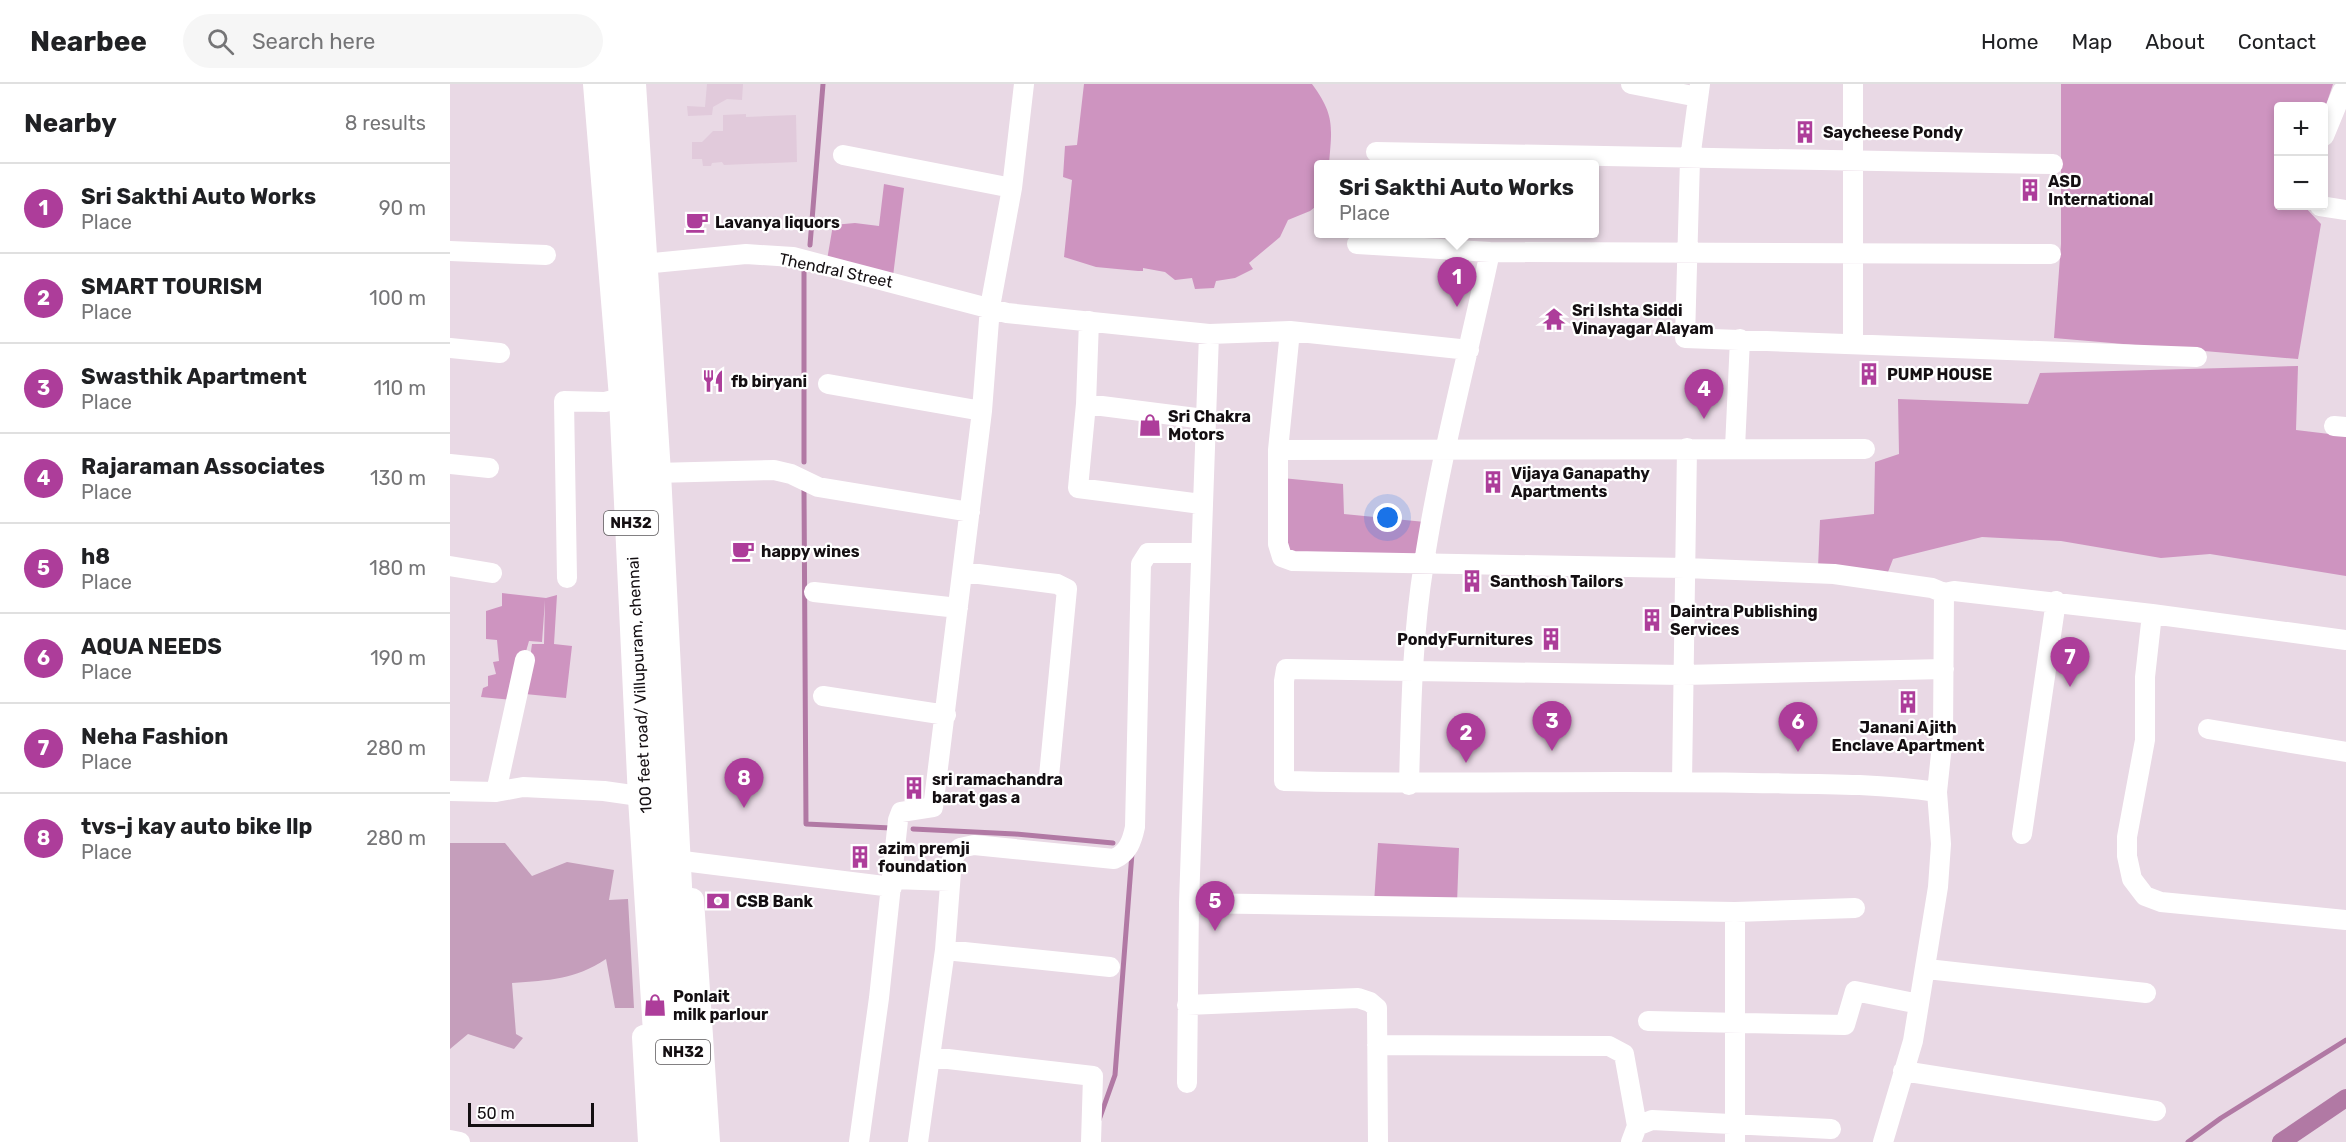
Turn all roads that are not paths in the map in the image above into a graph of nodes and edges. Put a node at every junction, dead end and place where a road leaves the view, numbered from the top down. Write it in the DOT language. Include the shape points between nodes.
graph roads {
  1 [pos="599,84"];
  2 [pos="630,84"];
  3 [pos="1024,84"];
  4 [pos="1631,84"];
  5 [pos="1854,84"];
  6 [pos="1699,90"];
  7 [pos="2346,92"];
  8 [pos="2328,126"];
  9 [pos="1377,152"];
  10 [pos="843,155"];
  11 [pos="1690,159"];
  12 [pos="1854,162"];
  13 [pos="2053,164"];
  14 [pos="1012,188"];
  15 [pos="2328,207"];
  16 [pos="2346,210"];
  17 [pos="1357,244"];
  18 [pos="450,251"];
  19 [pos="1490,252"];
  20 [pos="1688,252"];
  21 [pos="1854,252"];
  22 [pos="2051,254"];
  23 [pos="546,255"];
  24 [pos="643,264"];
  25 [pos="990,307"];
  26 [pos="1089,321"];
  27 [pos="1290,331"];
  28 [pos="1209,334"];
  29 [pos="1740,339"];
  30 [pos="1853,345"];
  31 [pos="450,348"];
  32 [pos="1469,350"];
  33 [pos="500,353"];
  34 [pos="2197,357"];
  35 [pos="828,384"];
  36 [pos="625,398"];
  37 [pos="1086,404"];
  38 [pos="982,411"];
  39 [pos="1204,419"];
  40 [pos="1687,448"];
  41 [pos="1735,448"];
  42 [pos="1865,449"];
  43 [pos="1278,450"];
  44 [pos="1444,451"];
  45 [pos="450,464"];
  46 [pos="489,468"];
  47 [pos="656,473"];
  48 [pos="1201,504"];
  49 [pos="970,512"];
  50 [pos="1200,553"];
  51 [pos="1424,564"];
  52 [pos="450,566"];
  53 [pos="1685,568"];
  54 [pos="963,572"];
  55 [pos="492,573"];
  56 [pos="567,578"];
  57 [pos="814,592"];
  58 [pos="1944,593"];
  59 [pos="2056,601"];
  60 [pos="958,608"];
  61 [pos="2152,614"];
  62 [pos="2346,640"];
  63 [pos="525,660"];
  64 [pos="1944,669"];
  65 [pos="1411,672"];
  66 [pos="1683,675"];
  67 [pos="823,696"];
  68 [pos="946,715"];
  69 [pos="2208,729"];
  70 [pos="2346,752"];
  71 [pos="1049,776"];
  72 [pos="1682,782"];
  73 [pos="1409,784"];
  74 [pos="450,790"];
  75 [pos="496,792"];
  76 [pos="1937,792"];
  77 [pos="657,797"];
  78 [pos="2022,834"];
  79 [pos="671,857"];
  80 [pos="950,881"];
  81 [pos="892,883"];
  82 [pos="1189,903"];
  83 [pos="1855,908"];
  84 [pos="1735,912"];
  85 [pos="2346,920"];
  86 [pos="945,950"];
  87 [pos="1110,967"];
  88 [pos="1927,969"];
  89 [pos="2146,993"];
  90 [pos="1919,1004"];
  91 [pos="1187,1005"];
  92 [pos="1648,1021"];
  93 [pos="1735,1022"];
  94 [pos="1377,1045"];
  95 [pos="931,1057"];
  96 [pos="1903,1071"];
  97 [pos="1187,1083"];
  98 [pos="2156,1111"];
  99 [pos="1831,1129"];
  100 [pos="1634,1134"];
  101 [pos="1735,1134"];
  102 [pos="450,1140"];
  103 [pos="460,1142"];
  104 [pos="650,1142"];
  105 [pos="666,1142"];
  106 [pos="689,1142"];
  107 [pos="708,1142"];
  108 [pos="859,1142"];
  109 [pos="918,1142"];
  110 [pos="1091,1142"];
  111 [pos="1378,1142"];
  112 [pos="1883,1142"];
  1 -- 36 [label="highway, 100 feet road/ Villupuram, chennai / NH32"];
  2 -- 24 [label="highway, 100 feet road/ Villupuram, chennai / NH32"];
  3 -- 14 [label="street"];
  4 -- 6 [label="street"];
  5 -- 12 [label="street"];
  6 -- 11 [label="street"];
  7 -- 8 [label="street" via="2342,92"];
  9 -- 11 [label="street"];
  10 -- 14 [label="street"];
  11 -- 12 [label="street"];
  11 -- 20 [label="street"];
  12 -- 13 [label="street"];
  12 -- 21 [label="street"];
  14 -- 25 [label="street"];
  15 -- 16 [label="street"];
  17 -- 19 [label="street"];
  18 -- 23 [label="street"];
  19 -- 20 [label="street"];
  19 -- 32 [label="street"];
  20 -- 21 [label="street"];
  20 -- 29 [label="street" via="1685,338"];
  21 -- 22 [label="street"];
  21 -- 30 [label="street"];
  24 -- 25 [label="street, Thendral Street" via="746,254 793,257"];
  24 -- 47 [label="highway, 100 feet road/ Villupuram, chennai / NH32"];
  25 -- 26 [label="street, Thendral Street" via="1007,313"];
  25 -- 38 [label="street"];
  26 -- 28 [label="street, Thendral Street"];
  26 -- 37 [label="street"];
  27 -- 28 [label="street, Thendral Street"];
  27 -- 32 [label="street, Thendral Street"];
  27 -- 43 [label="street"];
  28 -- 39 [label="street"];
  29 -- 30 [label="street"];
  29 -- 41 [label="street"];
  30 -- 34 [label="street"];
  31 -- 33 [label="street"];
  32 -- 44 [label="street"];
  35 -- 38 [label="street"];
  36 -- 56 [label="street" via="564,401"];
  36 -- 77 [label="highway, 100 feet road/ Villupuram, chennai / NH32"];
  37 -- 39 [label="street"];
  37 -- 48 [label="street" via="1078,488"];
  38 -- 49 [label="street"];
  39 -- 48 [label="street"];
  40 -- 41 [label="street"];
  40 -- 44 [label="street"];
  40 -- 53 [label="street"];
  41 -- 42 [label="street"];
  43 -- 44 [label="street"];
  43 -- 51 [label="street" via="1278,544 1282,557 1293,561"];
  44 -- 51 [label="street"];
  45 -- 46 [label="street"];
  47 -- 49 [label="street" via="774,470 818,487"];
  47 -- 77 [label="highway, 100 feet road/ Villupuram, chennai / NH32"];
  48 -- 50 [label="street"];
  49 -- 54 [label="street"];
  50 -- 80 [label="street" via="1148,553 1141,564 1135,828 1122,855 1114,859 960,848 952,859"];
  50 -- 82 [label="street"];
  51 -- 53 [label="street"];
  51 -- 65 [label="street"];
  52 -- 55 [label="street"];
  53 -- 58 [label="street" via="1834,574"];
  53 -- 66 [label="street"];
  54 -- 60 [label="street"];
  54 -- 71 [label="street" via="1057,584 1067,589"];
  57 -- 60 [label="street"];
  58 -- 59 [label="street"];
  58 -- 64 [label="street"];
  59 -- 61 [label="street"];
  59 -- 78 [label="street"];
  60 -- 68 [label="street"];
  61 -- 62 [label="street"];
  61 -- 85 [label="street" via="2145,677 2145,740 2127,837 2132,879 2145,896 2161,902"];
  63 -- 75 [label="street"];
  64 -- 66 [label="street"];
  64 -- 76 [label="street"];
  65 -- 66 [label="street"];
  65 -- 73 [label="street"];
  65 -- 73 [label="street" via="1286,669 1284,681 1284,781"];
  66 -- 72 [label="street"];
  67 -- 68 [label="street"];
  68 -- 81 [label="street" via="933,807 901,812"];
  69 -- 70 [label="street"];
  72 -- 73 [label="street"];
  72 -- 76 [label="street" via="1900,786"];
  74 -- 75 [label="street"];
  75 -- 77 [label="street" via="524,787"];
  76 -- 88 [label="street" via="1941,844"];
  77 -- 79 [label="highway, 100 feet road/ Villupuram, chennai / NH32"];
  79 -- 81 [label="street"];
  79 -- 104 [label="street" via="639,868 636,882"];
  79 -- 105 [label="highway, 100 feet road/ Villupuram, chennai / NH32"];
  79 -- 106 [label="highway, 100 feet road/ Villupuram, chennai / NH32"];
  79 -- 107 [label="street"];
  80 -- 81 [label="street"];
  80 -- 86 [label="street"];
  81 -- 108 [label="street"];
  82 -- 84 [label="street"];
  82 -- 91 [label="street"];
  83 -- 84 [label="street"];
  84 -- 93 [label="street"];
  86 -- 87 [label="street"];
  86 -- 95 [label="street"];
  88 -- 89 [label="street"];
  88 -- 90 [label="street"];
  90 -- 93 [label="street" via="1855,991 1845,1025"];
  90 -- 96 [label="street"];
  91 -- 94 [label="street" via="1358,998 1377,1008"];
  91 -- 97 [label="street"];
  92 -- 93 [label="street"];
  93 -- 101 [label="street"];
  94 -- 100 [label="street" via="1609,1046 1624,1054"];
  94 -- 111 [label="street"];
  95 -- 109 [label="street"];
  95 -- 110 [label="street" via="1093,1076"];
  96 -- 98 [label="street"];
  96 -- 112 [label="street"];
  99 -- 101 [label="street"];
  100 -- 101 [label="street" via="1652,1120"];
  102 -- 103 [label="street"];
}
